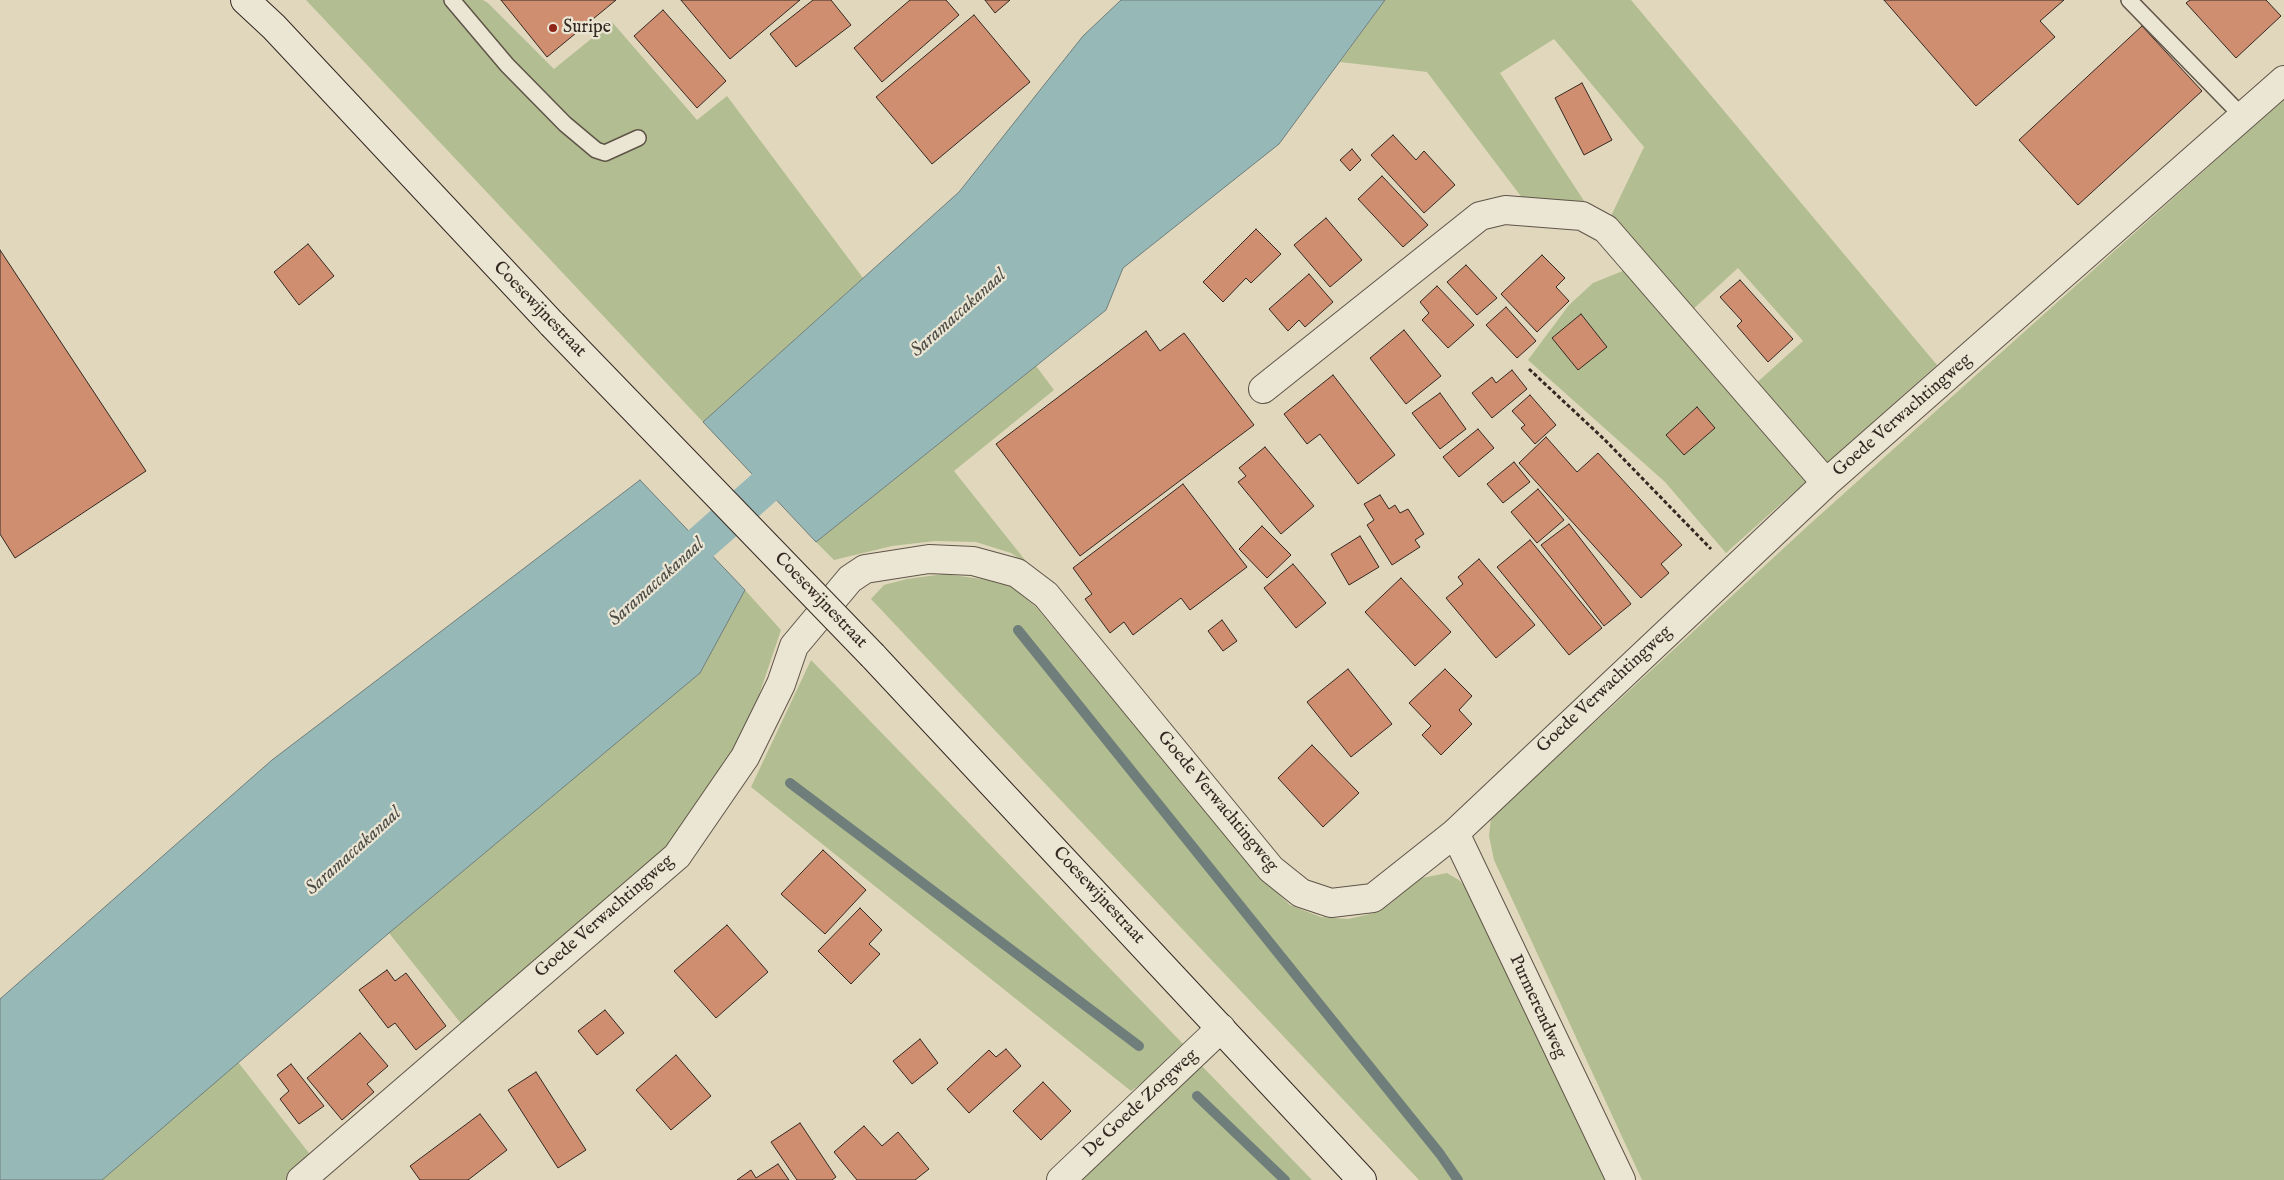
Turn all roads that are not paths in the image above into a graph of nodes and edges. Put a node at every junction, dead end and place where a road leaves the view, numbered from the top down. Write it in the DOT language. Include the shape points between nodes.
graph roads {
  1 [pos="245,0"];
  2 [pos="255,0"];
  3 [pos="452,0"];
  4 [pos="2130,0"];
  5 [pos="274,27"];
  6 [pos="2284,80"];
  7 [pos="2243,117"];
  8 [pos="638,138"];
  9 [pos="1263,389"];
  10 [pos="1826,484"];
  11 [pos="1455,833"];
  12 [pos="1221,1028"];
  13 [pos="301,1180"];
  14 [pos="1061,1180"];
  15 [pos="1362,1180"];
  16 [pos="1621,1180"];
  1 -- 5 [label="street, Coesewijnestraat"];
  2 -- 5 [label="street, Coesewijnestraat"];
  3 -- 8 [label="lane" via="507,64 565,124 596,150 605,153"];
  4 -- 7 [label="lane"];
  5 -- 12 [label="street, Coesewijnestraat, bridge" via="552,324 873,656"];
  6 -- 7 [label="street, Goede Verwachtingweg"];
  7 -- 10 [label="street, Goede Verwachtingweg"];
  9 -- 10 [label="street" via="1480,216 1505,210 1582,216 1606,229"];
  10 -- 11 [label="street, Goede Verwachtingweg"];
  11 -- 13 [label="street, Goede Verwachtingweg" via="1373,898 1331,903 1301,894 1271,869 1046,595 1017,573 973,561 929,559 865,569 850,579 794,646 781,684 745,757 678,856"];
  11 -- 16 [label="street, Purmerendweg"];
  12 -- 14 [label="street, De Goede Zorgweg"];
  12 -- 15 [label="street, Coesewijnestraat"];
}
